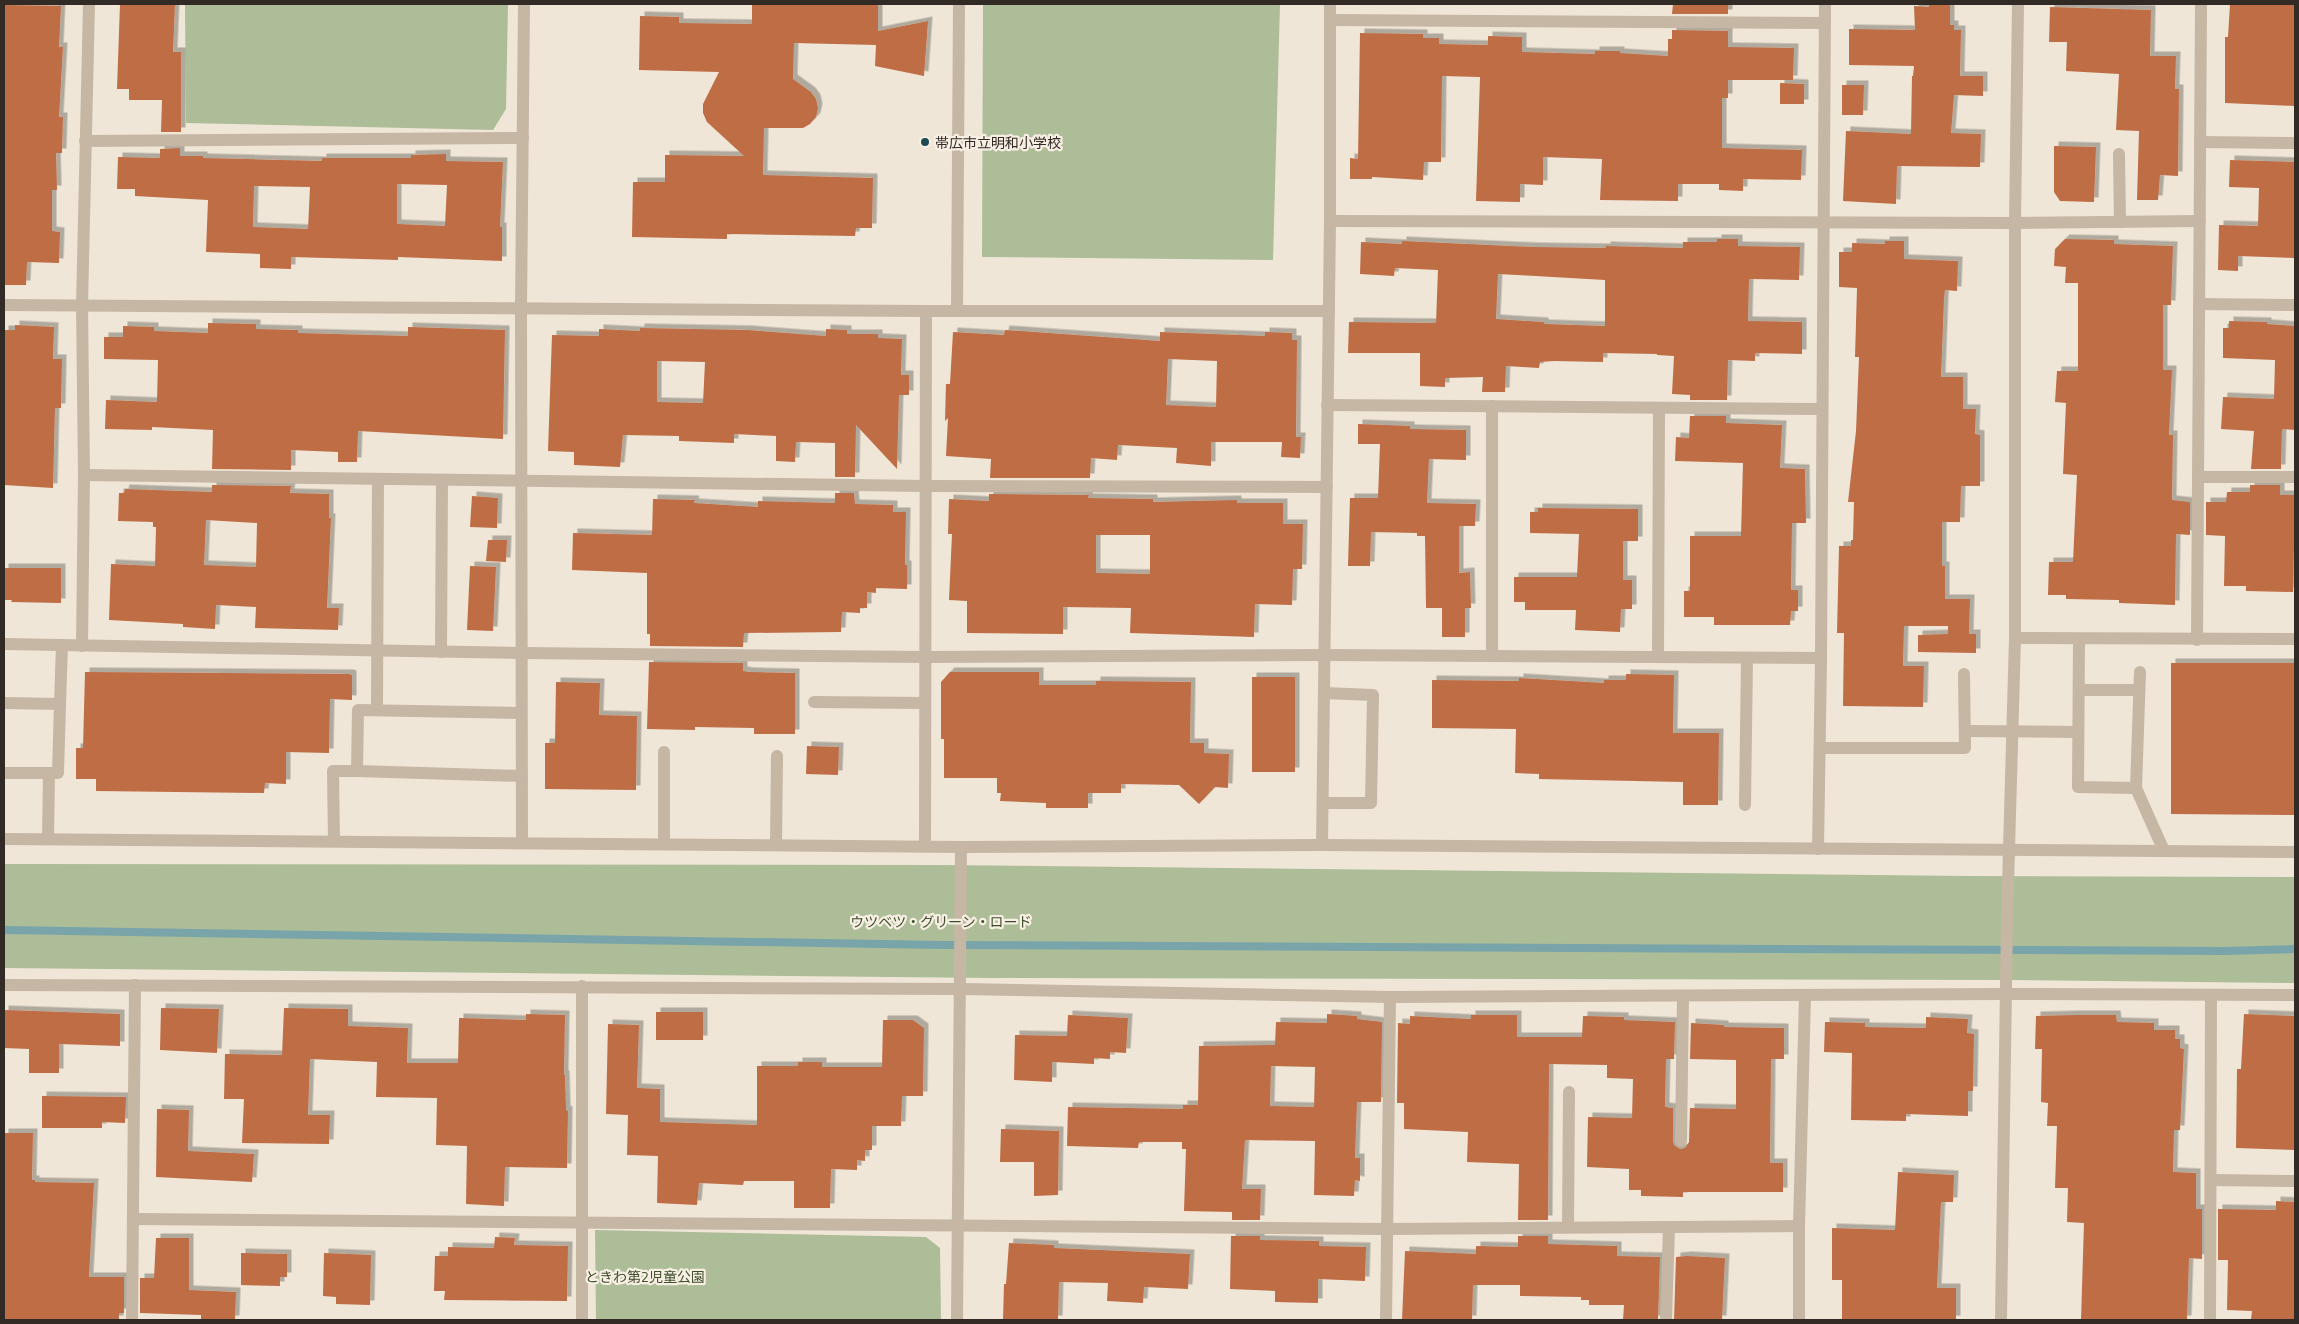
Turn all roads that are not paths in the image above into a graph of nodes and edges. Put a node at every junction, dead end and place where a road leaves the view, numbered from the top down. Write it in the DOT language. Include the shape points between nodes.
graph roads {
  1 [pos="89,4"];
  2 [pos="524,4"];
  3 [pos="959,4"];
  4 [pos="1330,4"];
  5 [pos="1825,4"];
  6 [pos="2018,4"];
  7 [pos="2201,4"];
  8 [pos="1330,20"];
  9 [pos="1825,23"];
  10 [pos="523,138"];
  11 [pos="84,141"];
  12 [pos="2200,142"];
  13 [pos="2295,143"];
  14 [pos="2119,154"];
  15 [pos="2200,221"];
  16 [pos="1330,222"];
  17 [pos="1823,222"];
  18 [pos="2120,222"];
  19 [pos="2015,223"];
  20 [pos="4,304"];
  21 [pos="2199,304"];
  22 [pos="82,305"];
  23 [pos="2295,305"];
  24 [pos="522,308"];
  25 [pos="926,311"];
  26 [pos="957,311"];
  27 [pos="1329,311"];
  28 [pos="1327,405"];
  29 [pos="1492,406"];
  30 [pos="1659,408"];
  31 [pos="1821,409"];
  32 [pos="84,475"];
  33 [pos="2198,477"];
  34 [pos="2295,477"];
  35 [pos="378,480"];
  36 [pos="442,480"];
  37 [pos="522,482"];
  38 [pos="925,486"];
  39 [pos="1327,487"];
  40 [pos="2015,638"];
  41 [pos="2079,639"];
  42 [pos="2295,639"];
  43 [pos="2197,640"];
  44 [pos="4,644"];
  45 [pos="62,646"];
  46 [pos="82,646"];
  47 [pos="378,651"];
  48 [pos="441,652"];
  49 [pos="521,653"];
  50 [pos="1324,655"];
  51 [pos="925,656"];
  52 [pos="1492,656"];
  53 [pos="1658,657"];
  54 [pos="1747,658"];
  55 [pos="1821,658"];
  56 [pos="2140,672"];
  57 [pos="1964,674"];
  58 [pos="2079,690"];
  59 [pos="2139,690"];
  60 [pos="1324,694"];
  61 [pos="814,702"];
  62 [pos="4,703"];
  63 [pos="925,703"];
  64 [pos="60,704"];
  65 [pos="377,710"];
  66 [pos="521,713"];
  67 [pos="1964,731"];
  68 [pos="2013,731"];
  69 [pos="2078,732"];
  70 [pos="1820,748"];
  71 [pos="664,752"];
  72 [pos="777,756"];
  73 [pos="357,771"];
  74 [pos="4,773"];
  75 [pos="49,773"];
  76 [pos="522,776"];
  77 [pos="2136,788"];
  78 [pos="1323,802"];
  79 [pos="1745,805"];
  80 [pos="4,838"];
  81 [pos="48,839"];
  82 [pos="334,841"];
  83 [pos="522,842"];
  84 [pos="664,844"];
  85 [pos="776,845"];
  86 [pos="1322,845"];
  87 [pos="925,846"];
  88 [pos="961,847"];
  89 [pos="1818,850"];
  90 [pos="2010,851"];
  91 [pos="2164,851"];
  92 [pos="2295,852"];
  93 [pos="4,985"];
  94 [pos="135,985"];
  95 [pos="582,986"];
  96 [pos="962,990"];
  97 [pos="2006,994"];
  98 [pos="2211,995"];
  99 [pos="2295,995"];
  100 [pos="1805,996"];
  101 [pos="1390,997"];
  102 [pos="1683,997"];
  103 [pos="1569,1092"];
  104 [pos="1681,1141"];
  105 [pos="2211,1180"];
  106 [pos="2295,1181"];
  107 [pos="132,1219"];
  108 [pos="581,1222"];
  109 [pos="957,1226"];
  110 [pos="1799,1226"];
  111 [pos="1568,1227"];
  112 [pos="1669,1228"];
  113 [pos="1386,1229"];
  114 [pos="132,1320"];
  115 [pos="582,1320"];
  116 [pos="957,1320"];
  117 [pos="1386,1320"];
  118 [pos="1666,1320"];
  119 [pos="1799,1320"];
  120 [pos="2001,1320"];
  121 [pos="2210,1320"];
  1 -- 11 [label="street"];
  2 -- 10 [label="street"];
  3 -- 26 [label="street"];
  4 -- 8 [label="street"];
  5 -- 9 [label="street"];
  6 -- 19 [label="street"];
  7 -- 12 [label="street"];
  8 -- 9 [label="street"];
  8 -- 16 [label="street"];
  9 -- 17 [label="street"];
  10 -- 11 [label="street"];
  10 -- 24 [label="street"];
  11 -- 22 [label="street"];
  12 -- 13 [label="street"];
  12 -- 15 [label="street"];
  14 -- 18 [label="street"];
  15 -- 18 [label="street"];
  15 -- 21 [label="street"];
  16 -- 17 [label="street"];
  16 -- 27 [label="street"];
  17 -- 19 [label="street"];
  17 -- 31 [label="street"];
  18 -- 19 [label="street"];
  19 -- 40 [label="street"];
  20 -- 22 [label="street"];
  21 -- 23 [label="street"];
  21 -- 33 [label="street"];
  22 -- 24 [label="street"];
  22 -- 32 [label="street"];
  24 -- 25 [label="street"];
  24 -- 37 [label="street"];
  25 -- 26 [label="street"];
  25 -- 38 [label="street"];
  26 -- 27 [label="street"];
  27 -- 28 [label="street"];
  28 -- 29 [label="street"];
  28 -- 39 [label="street"];
  29 -- 30 [label="street"];
  29 -- 52 [label="street"];
  30 -- 31 [label="street"];
  30 -- 53 [label="street"];
  31 -- 55 [label="street"];
  32 -- 35 [label="street"];
  32 -- 46 [label="street"];
  33 -- 34 [label="street"];
  33 -- 43 [label="street"];
  35 -- 36 [label="street"];
  35 -- 47 [label="street"];
  36 -- 37 [label="street"];
  36 -- 48 [label="street"];
  37 -- 38 [label="street"];
  37 -- 49 [label="street"];
  38 -- 39 [label="street"];
  38 -- 51 [label="street"];
  39 -- 50 [label="street"];
  40 -- 41 [label="street"];
  40 -- 68 [label="street"];
  41 -- 43 [label="street"];
  41 -- 58 [label="street"];
  42 -- 43 [label="street"];
  44 -- 45 [label="street"];
  45 -- 46 [label="street"];
  45 -- 64 [label="street"];
  46 -- 47 [label="street"];
  47 -- 48 [label="street"];
  47 -- 65 [label="street"];
  48 -- 49 [label="street"];
  49 -- 51 [label="street"];
  49 -- 66 [label="street"];
  50 -- 51 [label="street"];
  50 -- 52 [label="street"];
  50 -- 60 [label="street"];
  51 -- 63 [label="street"];
  52 -- 53 [label="street"];
  53 -- 54 [label="street"];
  54 -- 55 [label="street"];
  54 -- 79 [label="street"];
  55 -- 70 [label="street"];
  56 -- 59 [label="street"];
  57 -- 67 [label="street"];
  58 -- 59 [label="street"];
  58 -- 69 [label="street"];
  59 -- 77 [label="street"];
  60 -- 78 [label="street"];
  60 -- 78 [label="street" via="1373,695 1373,705 1371,803"];
  61 -- 63 [label="street"];
  62 -- 64 [label="street"];
  63 -- 87 [label="street"];
  64 -- 75 [label="street" via="58,773"];
  65 -- 66 [label="street"];
  65 -- 73 [label="street" via="358,710"];
  66 -- 76 [label="street"];
  67 -- 68 [label="street"];
  67 -- 70 [label="street" via="1965,748"];
  68 -- 69 [label="street"];
  68 -- 90 [label="street"];
  69 -- 77 [label="street" via="2078,788"];
  70 -- 89 [label="street"];
  71 -- 84 [label="street"];
  72 -- 85 [label="street"];
  73 -- 76 [label="street"];
  73 -- 82 [label="street" via="333,771"];
  74 -- 75 [label="street"];
  75 -- 81 [label="street"];
  76 -- 83 [label="street"];
  77 -- 91 [label="street"];
  78 -- 86 [label="street"];
  80 -- 81 [label="street"];
  81 -- 82 [label="street"];
  82 -- 83 [label="street"];
  83 -- 84 [label="street"];
  84 -- 85 [label="street"];
  85 -- 87 [label="street"];
  86 -- 88 [label="street"];
  86 -- 89 [label="street"];
  87 -- 88 [label="street"];
  88 -- 96 [label="street"];
  89 -- 90 [label="street"];
  90 -- 91 [label="street"];
  90 -- 97 [label="street"];
  91 -- 92 [label="street"];
  93 -- 94 [label="street"];
  94 -- 95 [label="street"];
  94 -- 107 [label="street"];
  95 -- 96 [label="street"];
  95 -- 108 [label="street"];
  96 -- 101 [label="street"];
  96 -- 109 [label="street"];
  97 -- 98 [label="street"];
  97 -- 100 [label="street"];
  97 -- 120 [label="street"];
  98 -- 99 [label="street"];
  98 -- 105 [label="street"];
  100 -- 102 [label="street"];
  100 -- 110 [label="street"];
  101 -- 102 [label="street"];
  101 -- 113 [label="street"];
  102 -- 104 [label="street"];
  103 -- 111 [label="street"];
  105 -- 106 [label="street"];
  105 -- 121 [label="street"];
  107 -- 108 [label="street"];
  107 -- 114 [label="street"];
  108 -- 109 [label="street"];
  108 -- 115 [label="street"];
  109 -- 113 [label="street"];
  109 -- 116 [label="street"];
  110 -- 112 [label="street"];
  110 -- 119 [label="street"];
  111 -- 112 [label="street"];
  111 -- 113 [label="street"];
  112 -- 118 [label="street"];
  113 -- 117 [label="street"];
}
